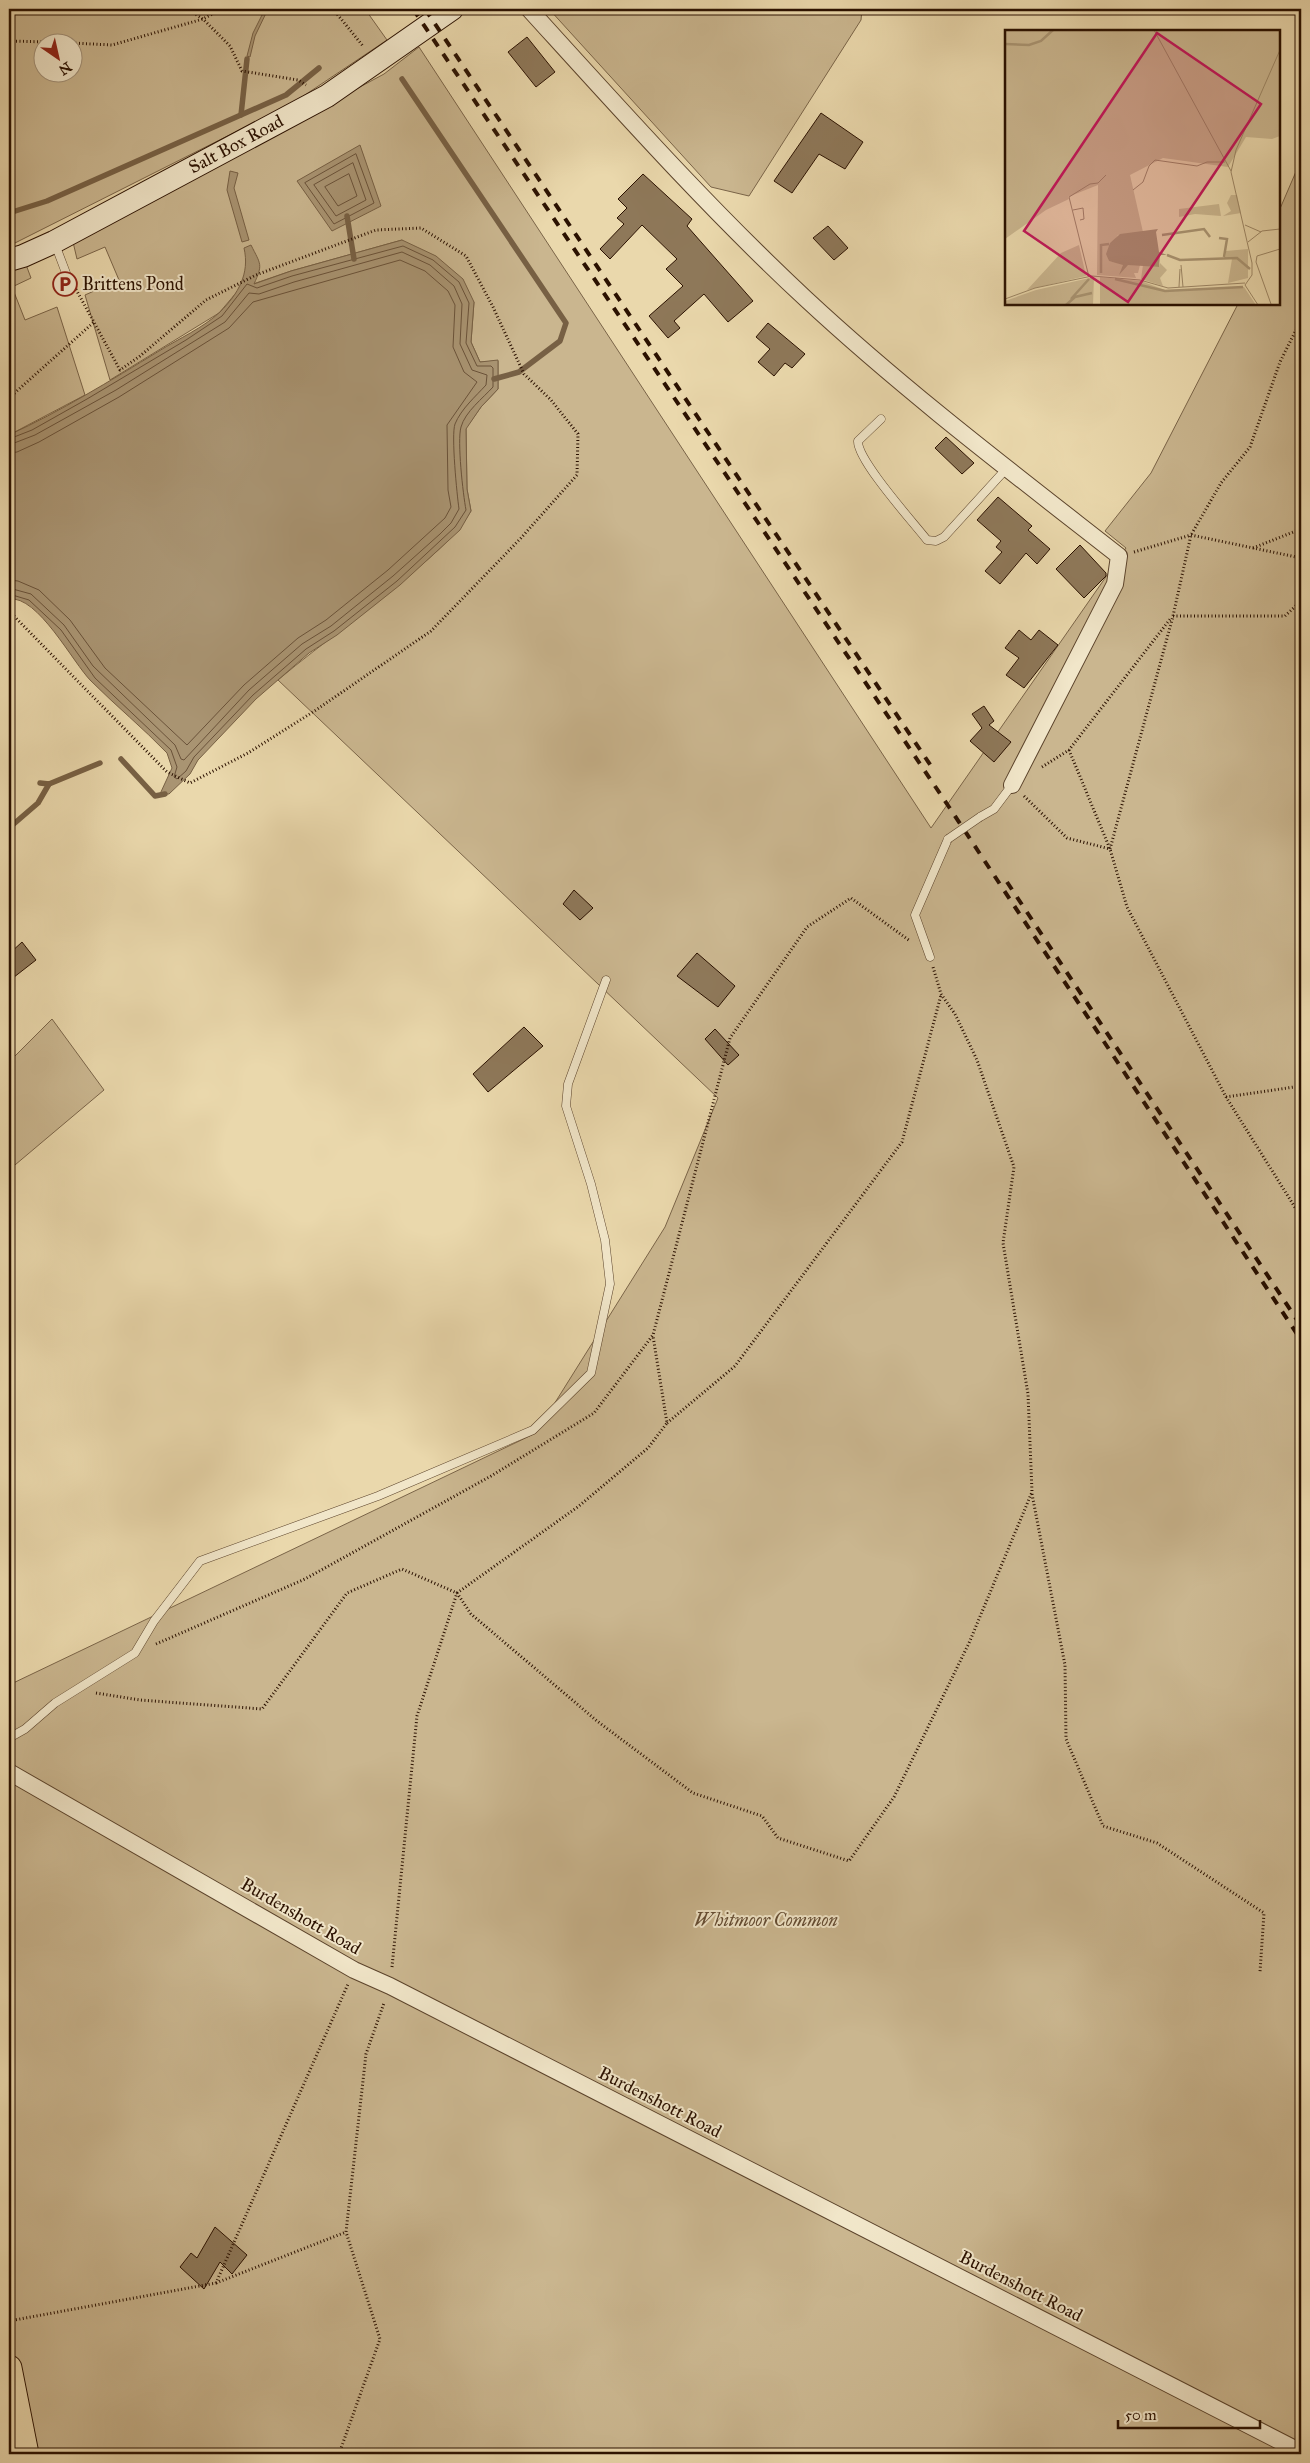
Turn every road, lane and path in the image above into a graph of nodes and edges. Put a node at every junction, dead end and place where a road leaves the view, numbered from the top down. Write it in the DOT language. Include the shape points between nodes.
graph roads {
  1 [pos="187,9"];
  2 [pos="222,9"];
  3 [pos="333,9"];
  4 [pos="452,9"];
  5 [pos="529,9"];
  6 [pos="203,19"];
  7 [pos="9,41"];
  8 [pos="32,42"];
  9 [pos="82,43"];
  10 [pos="376,62"];
  11 [pos="298,80"];
  12 [pos="54,242"];
  13 [pos="9,260"];
  14 [pos="66,273"];
  15 [pos="1301,306"];
  16 [pos="94,322"];
  17 [pos="9,398"];
  18 [pos="881,419"];
  19 [pos="1007,468"];
  20 [pos="1301,529"];
  21 [pos="1191,535"];
  22 [pos="1252,548"];
  23 [pos="1119,556"];
  24 [pos="1301,558"];
  25 [pos="1301,601"];
  26 [pos="9,611"];
  27 [pos="1173,616"];
  28 [pos="1069,750"];
  29 [pos="1012,785"];
  30 [pos="1110,849"];
  31 [pos="930,956"];
  32 [pos="606,980"];
  33 [pos="941,994"];
  34 [pos="1301,1086"];
  35 [pos="1226,1097"];
  36 [pos="1301,1216"];
  37 [pos="652,1335"];
  38 [pos="667,1423"];
  39 [pos="1032,1492"];
  40 [pos="457,1593"];
  41 [pos="135,1653"];
  42 [pos="76,1690"];
  43 [pos="9,1738"];
  44 [pos="9,1772"];
  45 [pos="354,1970"];
  46 [pos="1260,1972"];
  47 [pos="390,1986"];
  48 [pos="346,2232"];
  49 [pos="216,2283"];
  50 [pos="9,2321"];
  51 [pos="9,2368"];
  52 [pos="1301,2452"];
  53 [pos="26,2454"];
  54 [pos="339,2454"];
  1 -- 6 [label="path"];
  2 -- 6 [label="path"];
  3 -- 10 [label="path"];
  4 -- 10 [label="street, Salt Box Road"];
  5 -- 19 [label="street" via="699,196 806,299 930,407"];
  6 -- 9 [label="path" via="112,44"];
  6 -- 11 [label="path" via="230,46 242,71"];
  7 -- 8 [label="path"];
  10 -- 12 [label="street, Salt Box Road" via="326,96"];
  12 -- 13 [label="street, Salt Box Road"];
  12 -- 14 [label="lane"];
  14 -- 16 [label="path"];
  15 -- 21 [label="path" via="1297,328 1280,362 1250,447 1221,483"];
  16 -- 17 [label="path"];
  16 -- 26 [label="path" via="120,370 206,300 256,275 376,230 421,228 466,256 524,374 551,400 578,434 577,475 431,631 248,753 190,783 167,772"];
  18 -- 19 [label="lane" via="858,441 858,448 927,540 936,541 944,537"];
  19 -- 23 [label="street"];
  20 -- 22 [label="path"];
  21 -- 22 [label="path"];
  21 -- 23 [label="path"];
  21 -- 27 [label="path"];
  22 -- 24 [label="path"];
  23 -- 29 [label="street" via="1115,584"];
  25 -- 27 [label="path" via="1285,616"];
  27 -- 28 [label="path"];
  27 -- 30 [label="path"];
  28 -- 29 [label="path"];
  28 -- 30 [label="path"];
  29 -- 30 [label="path" via="1067,838"];
  29 -- 31 [label="lane, bridge" via="994,809 948,839 915,915"];
  30 -- 35 [label="path" via="1127,907"];
  31 -- 33 [label="path"];
  31 -- 37 [label="path" via="851,898 807,927 730,1038"];
  32 -- 41 [label="lane" via="568,1084 566,1106 605,1240 610,1284 590,1374 533,1430 378,1496 200,1562 154,1621"];
  33 -- 38 [label="path" via="902,1142 735,1366"];
  33 -- 39 [label="path" via="955,1014 977,1060 1014,1167 1003,1243 1028,1394"];
  34 -- 35 [label="path"];
  35 -- 36 [label="path"];
  37 -- 38 [label="path"];
  37 -- 41 [label="path" via="594,1413 491,1476 305,1579"];
  38 -- 40 [label="path" via="648,1448 579,1506"];
  39 -- 40 [label="path" via="969,1643 894,1797 849,1861 778,1838 762,1816 693,1793 590,1714 471,1614"];
  39 -- 46 [label="path" via="1065,1665 1066,1739 1103,1826 1157,1843 1264,1913"];
  40 -- 42 [label="path" via="402,1569 347,1593 262,1709 140,1700"];
  40 -- 47 [label="path" via="417,1716"];
  41 -- 42 [label="lane"];
  42 -- 43 [label="lane"];
  44 -- 45 [label="street, Burdenshott Road"];
  45 -- 47 [label="street, Burdenshott Road"];
  45 -- 49 [label="path"];
  47 -- 48 [label="path" via="366,2054"];
  47 -- 52 [label="street, Burdenshott Road"];
  48 -- 49 [label="path"];
  48 -- 54 [label="path" via="380,2339"];
  49 -- 50 [label="path"];
  51 -- 53 [label="main road"];
}
